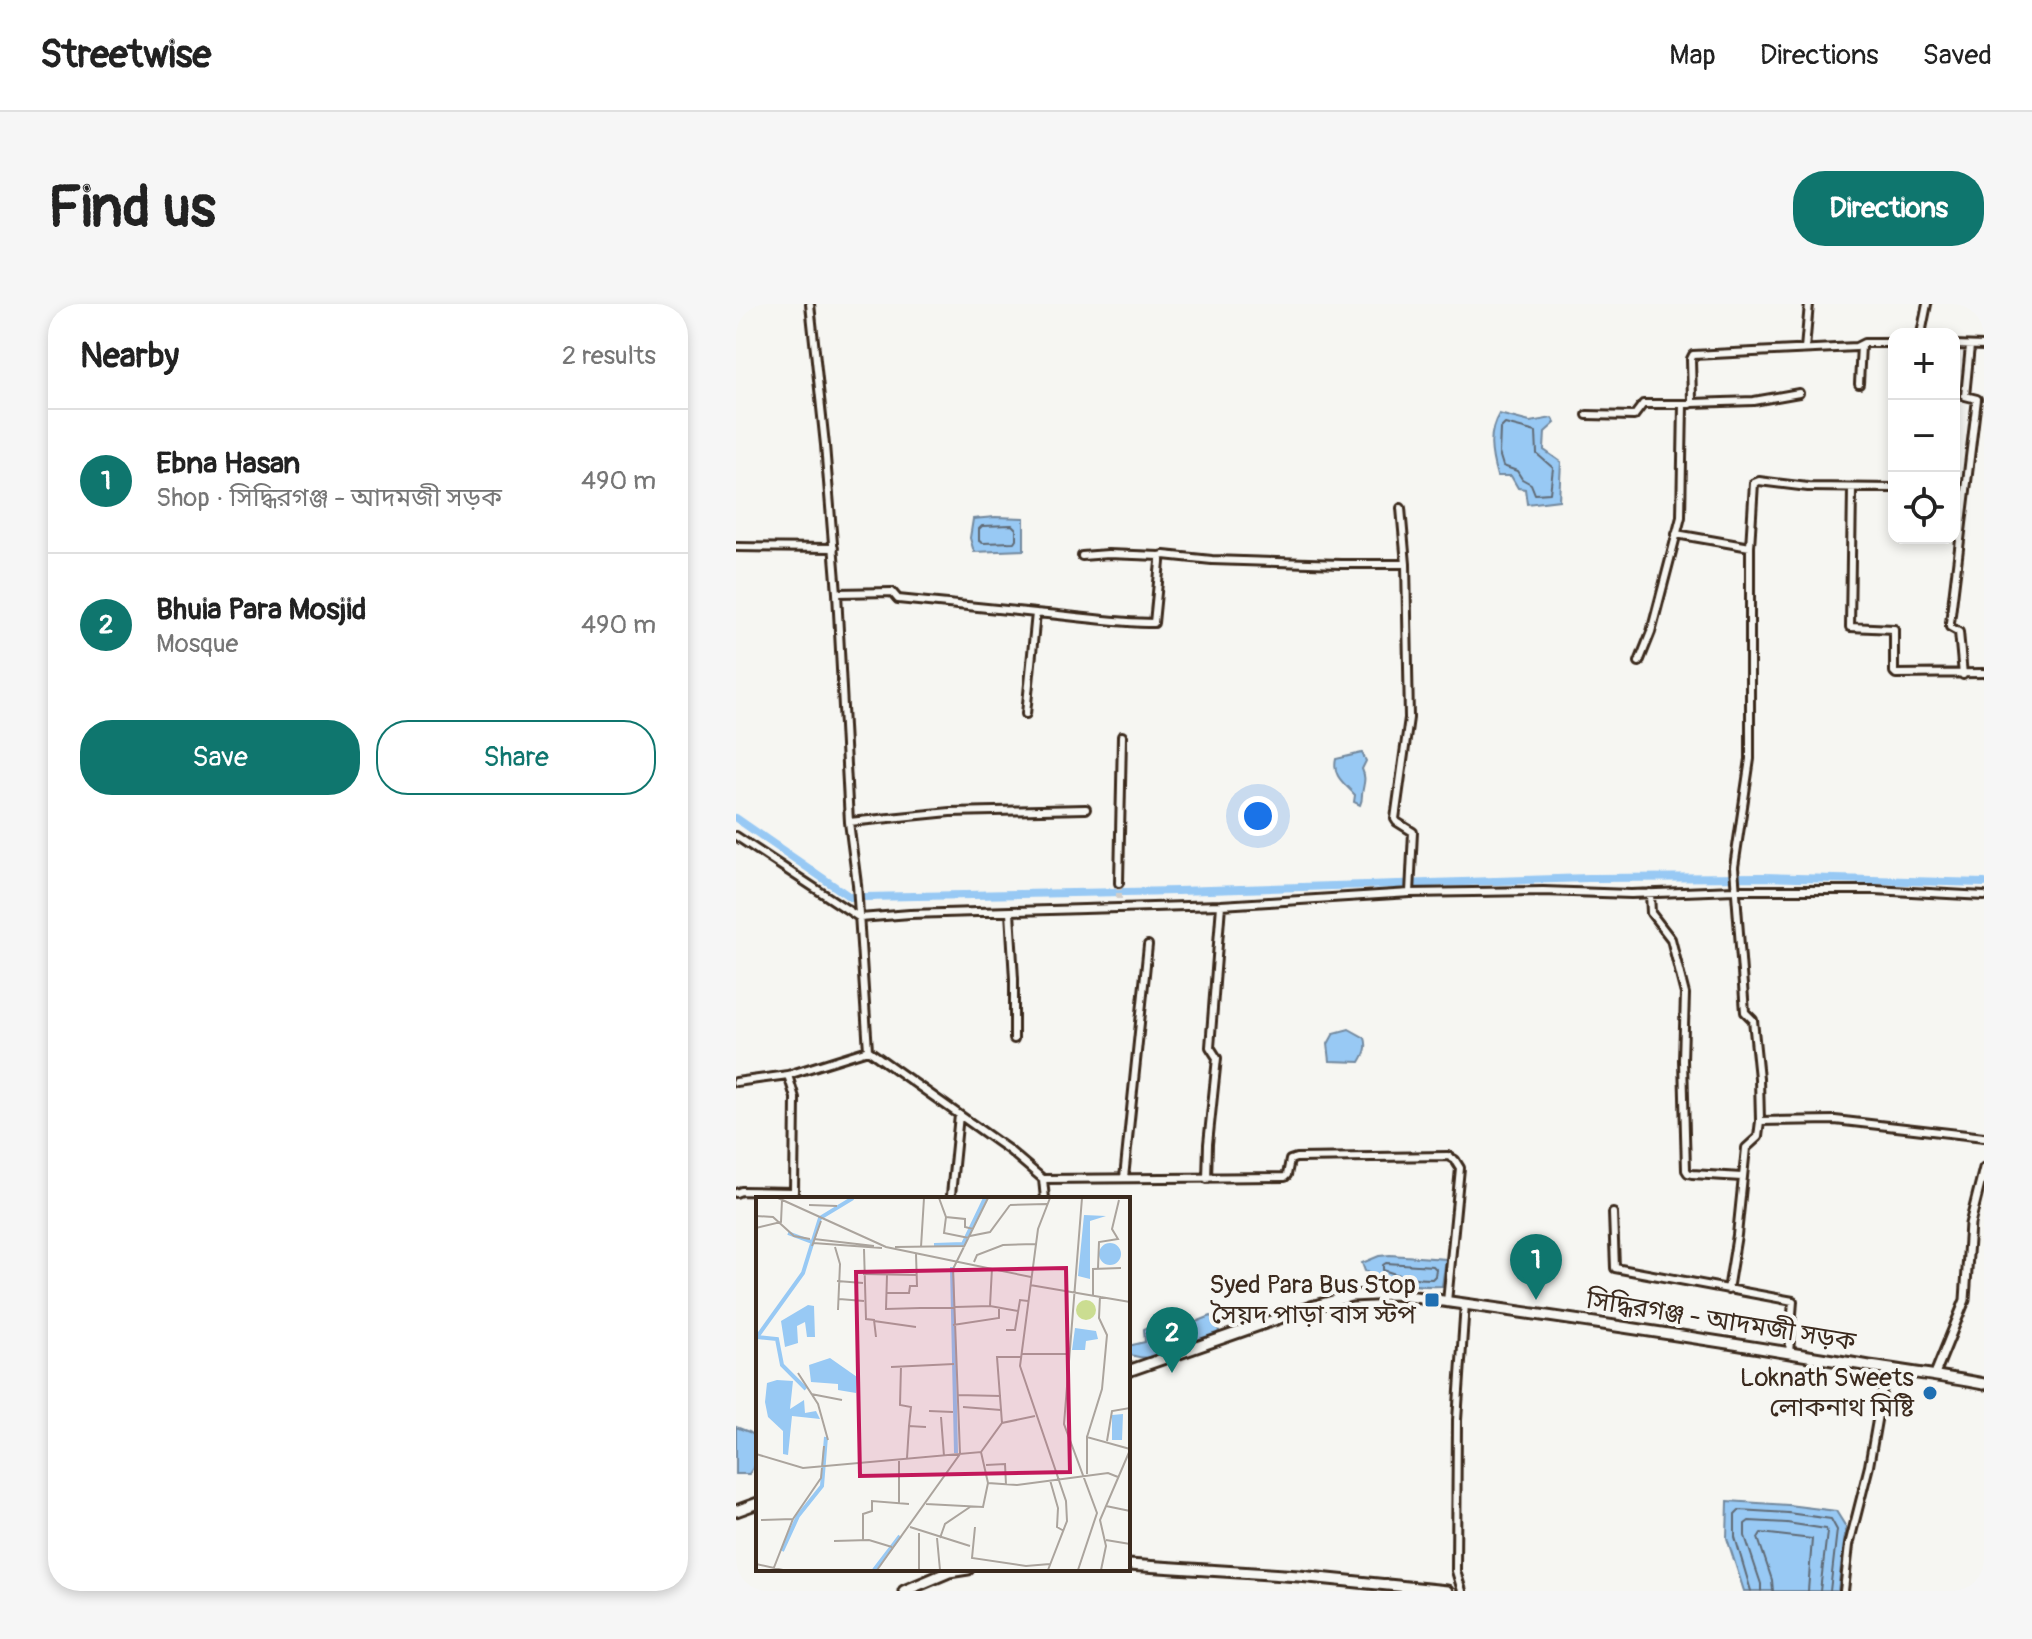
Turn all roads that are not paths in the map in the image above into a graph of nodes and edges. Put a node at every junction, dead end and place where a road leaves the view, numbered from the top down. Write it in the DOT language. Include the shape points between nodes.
graph roads {
  1 [pos="810,304"];
  2 [pos="1809,304"];
  3 [pos="1927,304"];
  4 [pos="1922,328"];
  5 [pos="1888,343"];
  6 [pos="1861,345"];
  7 [pos="1960,345"];
  8 [pos="1970,346"];
  9 [pos="1984,346"];
  10 [pos="1805,349"];
  11 [pos="1859,384"];
  12 [pos="1799,393"];
  13 [pos="1692,403"];
  14 [pos="1683,404"];
  15 [pos="1587,415"];
  16 [pos="1888,488"];
  17 [pos="1852,489"];
  18 [pos="1960,493"];
  19 [pos="1966,493"];
  20 [pos="1401,508"];
  21 [pos="1676,534"];
  22 [pos="736,547"];
  23 [pos="1750,547"];
  24 [pos="834,548"];
  25 [pos="1082,556"];
  26 [pos="1160,556"];
  27 [pos="1406,564"];
  28 [pos="837,593"];
  29 [pos="1036,613"];
  30 [pos="1639,662"];
  31 [pos="1984,673"];
  32 [pos="1963,675"];
  33 [pos="1026,714"];
  34 [pos="1122,736"];
  35 [pos="1086,809"];
  36 [pos="849,822"];
  37 [pos="736,836"];
  38 [pos="1119,883"];
  39 [pos="1734,886"];
  40 [pos="1410,890"];
  41 [pos="1650,893"];
  42 [pos="1984,896"];
  43 [pos="1221,905"];
  44 [pos="1010,912"];
  45 [pos="860,918"];
  46 [pos="1148,945"];
  47 [pos="1014,1039"];
  48 [pos="868,1050"];
  49 [pos="788,1075"];
  50 [pos="736,1082"];
  51 [pos="959,1115"];
  52 [pos="1760,1121"];
  53 [pos="1984,1137"];
  54 [pos="1984,1168"];
  55 [pos="1742,1177"];
  56 [pos="1124,1178"];
  57 [pos="1043,1179"];
  58 [pos="1207,1179"];
  59 [pos="736,1193"];
  60 [pos="951,1195"];
  61 [pos="1045,1197"];
  62 [pos="1613,1213"];
  63 [pos="1728,1290"];
  64 [pos="1447,1302"];
  65 [pos="1465,1303"];
  66 [pos="1789,1353"];
  67 [pos="1886,1369"];
  68 [pos="1130,1370"];
  69 [pos="1935,1374"];
  70 [pos="1984,1384"];
  71 [pos="756,1504"];
  72 [pos="736,1511"];
  73 [pos="1130,1565"];
  74 [pos="955,1571"];
  75 [pos="904,1591"];
  76 [pos="1447,1591"];
  77 [pos="1462,1591"];
  78 [pos="1844,1591"];
  1 -- 24 [label="street"];
  2 -- 10 [label="street"];
  3 -- 4 [label="street"];
  5 -- 6 [label="street"];
  6 -- 10 [label="street"];
  6 -- 11 [label="street"];
  7 -- 8 [label="street"];
  8 -- 9 [label="street"];
  8 -- 19 [label="street" via="1965,396 1977,399"];
  10 -- 13 [label="street" via="1693,355"];
  12 -- 13 [label="street"];
  13 -- 14 [label="street"];
  14 -- 15 [label="street" via="1643,404 1634,416"];
  14 -- 21 [label="street" via="1681,517"];
  16 -- 17 [label="street"];
  17 -- 23 [label="street" via="1754,483"];
  17 -- 32 [label="street" via="1850,627 1894,629 1896,674"];
  18 -- 19 [label="street"];
  19 -- 32 [label="street" via="1950,623 1959,632"];
  20 -- 27 [label="street"];
  21 -- 23 [label="street"];
  21 -- 30 [label="street"];
  22 -- 24 [label="street"];
  23 -- 39 [label="street" via="1750,759"];
  24 -- 28 [label="street"];
  25 -- 26 [label="street"];
  26 -- 27 [label="street"];
  26 -- 29 [label="street" via="1154,623"];
  27 -- 40 [label="street" via="1409,718 1395,819 1413,832"];
  28 -- 29 [label="street" via="892,592 898,599"];
  28 -- 36 [label="street"];
  29 -- 33 [label="street"];
  31 -- 32 [label="street"];
  34 -- 38 [label="street"];
  35 -- 36 [label="street" via="950,812"];
  36 -- 45 [label="street"];
  37 -- 45 [label="street"];
  39 -- 41 [label="street"];
  39 -- 42 [label="street"];
  39 -- 52 [label="street" via="1745,1012 1753,1020"];
  40 -- 41 [label="street"];
  40 -- 43 [label="street"];
  41 -- 55 [label="street" via="1651,913 1671,939 1685,994 1686,1170"];
  43 -- 44 [label="street" via="1119,903"];
  43 -- 58 [label="street"];
  44 -- 45 [label="street"];
  44 -- 47 [label="street"];
  45 -- 48 [label="street"];
  46 -- 56 [label="street"];
  48 -- 49 [label="street"];
  48 -- 51 [label="street"];
  49 -- 50 [label="street"];
  49 -- 59 [label="street" via="795,1098 794,1192"];
  51 -- 57 [label="street"];
  51 -- 60 [label="street"];
  52 -- 53 [label="street" via="1835,1120"];
  52 -- 55 [label="street" via="1758,1137 1746,1148"];
  54 -- 69 [label="street" via="1970,1224 1965,1300"];
  55 -- 63 [label="street"];
  56 -- 57 [label="street"];
  56 -- 58 [label="street"];
  57 -- 61 [label="street"];
  58 -- 64 [label="street" via="1285,1177 1290,1160 1296,1158 1448,1156 1460,1168"];
  62 -- 63 [label="street" via="1615,1268"];
  63 -- 66 [label="street" via="1793,1301"];
  64 -- 65 [label="main road, সিদ্ধিরগঞ্জ - আদমজী সড়ক"];
  64 -- 68 [label="main road, সিদ্ধিরগঞ্জ - আদমজী সড়ক" via="1393,1294 1351,1296"];
  65 -- 66 [label="main road, সিদ্ধিরগঞ্জ - আদমজী সড়ক"];
  65 -- 77 [label="street" via="1457,1420 1456,1571"];
  66 -- 67 [label="main road, সিদ্ধিরগঞ্জ - আদমজী সড়ক"];
  67 -- 69 [label="main road, সিদ্ধিরগঞ্জ - আদমজী সড়ক"];
  67 -- 78 [label="street"];
  69 -- 70 [label="main road, সিদ্ধিরগঞ্জ - আদমজী সড়ক"];
  71 -- 72 [label="main road"];
  73 -- 76 [label="main road"];
  74 -- 75 [label="main road"];
}
